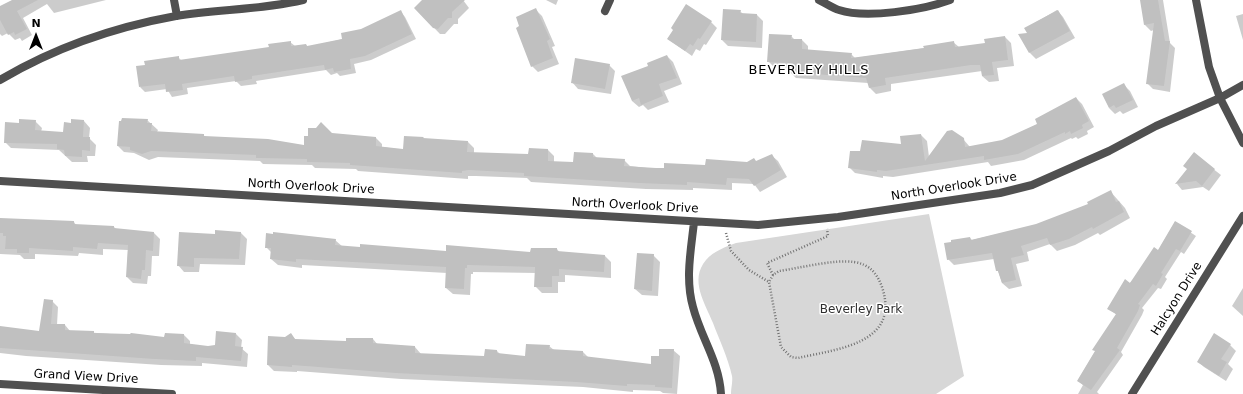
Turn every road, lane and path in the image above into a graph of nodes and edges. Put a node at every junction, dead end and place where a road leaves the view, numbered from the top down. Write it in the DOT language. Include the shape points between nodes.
graph roads {
  1 [pos="174,0"];
  2 [pos="303,0"];
  3 [pos="610,0"];
  4 [pos="819,0"];
  5 [pos="950,0"];
  6 [pos="1196,0"];
  7 [pos="605,11"];
  8 [pos="176,16"];
  9 [pos="0,80"];
  10 [pos="1243,84"];
  11 [pos="1220,98"];
  12 [pos="1243,143"];
  13 [pos="0,181"];
  14 [pos="1243,216"];
  15 [pos="826,218"];
  16 [pos="694,222"];
  17 [pos="724,223"];
  18 [pos="773,275"];
  19 [pos="769,282"];
  20 [pos="0,384"];
  21 [pos="172,394"];
  22 [pos="721,394"];
  23 [pos="1132,394"];
  1 -- 8 [label="street"];
  2 -- 8 [label="street" via="284,5"];
  3 -- 7 [label="street"];
  4 -- 5 [label="street" via="839,10 865,14 904,10"];
  6 -- 11 [label="street" via="1209,67"];
  8 -- 9 [label="street" via="90,39 51,54"];
  10 -- 11 [label="street, North Overlook Drive"];
  11 -- 12 [label="street"];
  11 -- 15 [label="street, North Overlook Drive" via="1156,126 1070,170 1032,185 1000,193"];
  13 -- 16 [label="street, North Overlook Drive"];
  14 -- 23 [label="street, Halcyon Drive"];
  15 -- 17 [label="street, North Overlook Drive" via="758,225"];
  15 -- 18 [label="path" via="828,236 767,263"];
  16 -- 17 [label="street, North Overlook Drive"];
  16 -- 22 [label="street" via="689,286 693,308 719,376"];
  17 -- 19 [label="path" via="731,251 749,270"];
  18 -- 19 [label="path"];
  18 -- 19 [label="path" via="779,271 834,263 854,262 866,266 878,275 883,289 885,317 867,339 853,345 791,357 781,348"];
  20 -- 21 [label="street, Grand View Drive"];
}
